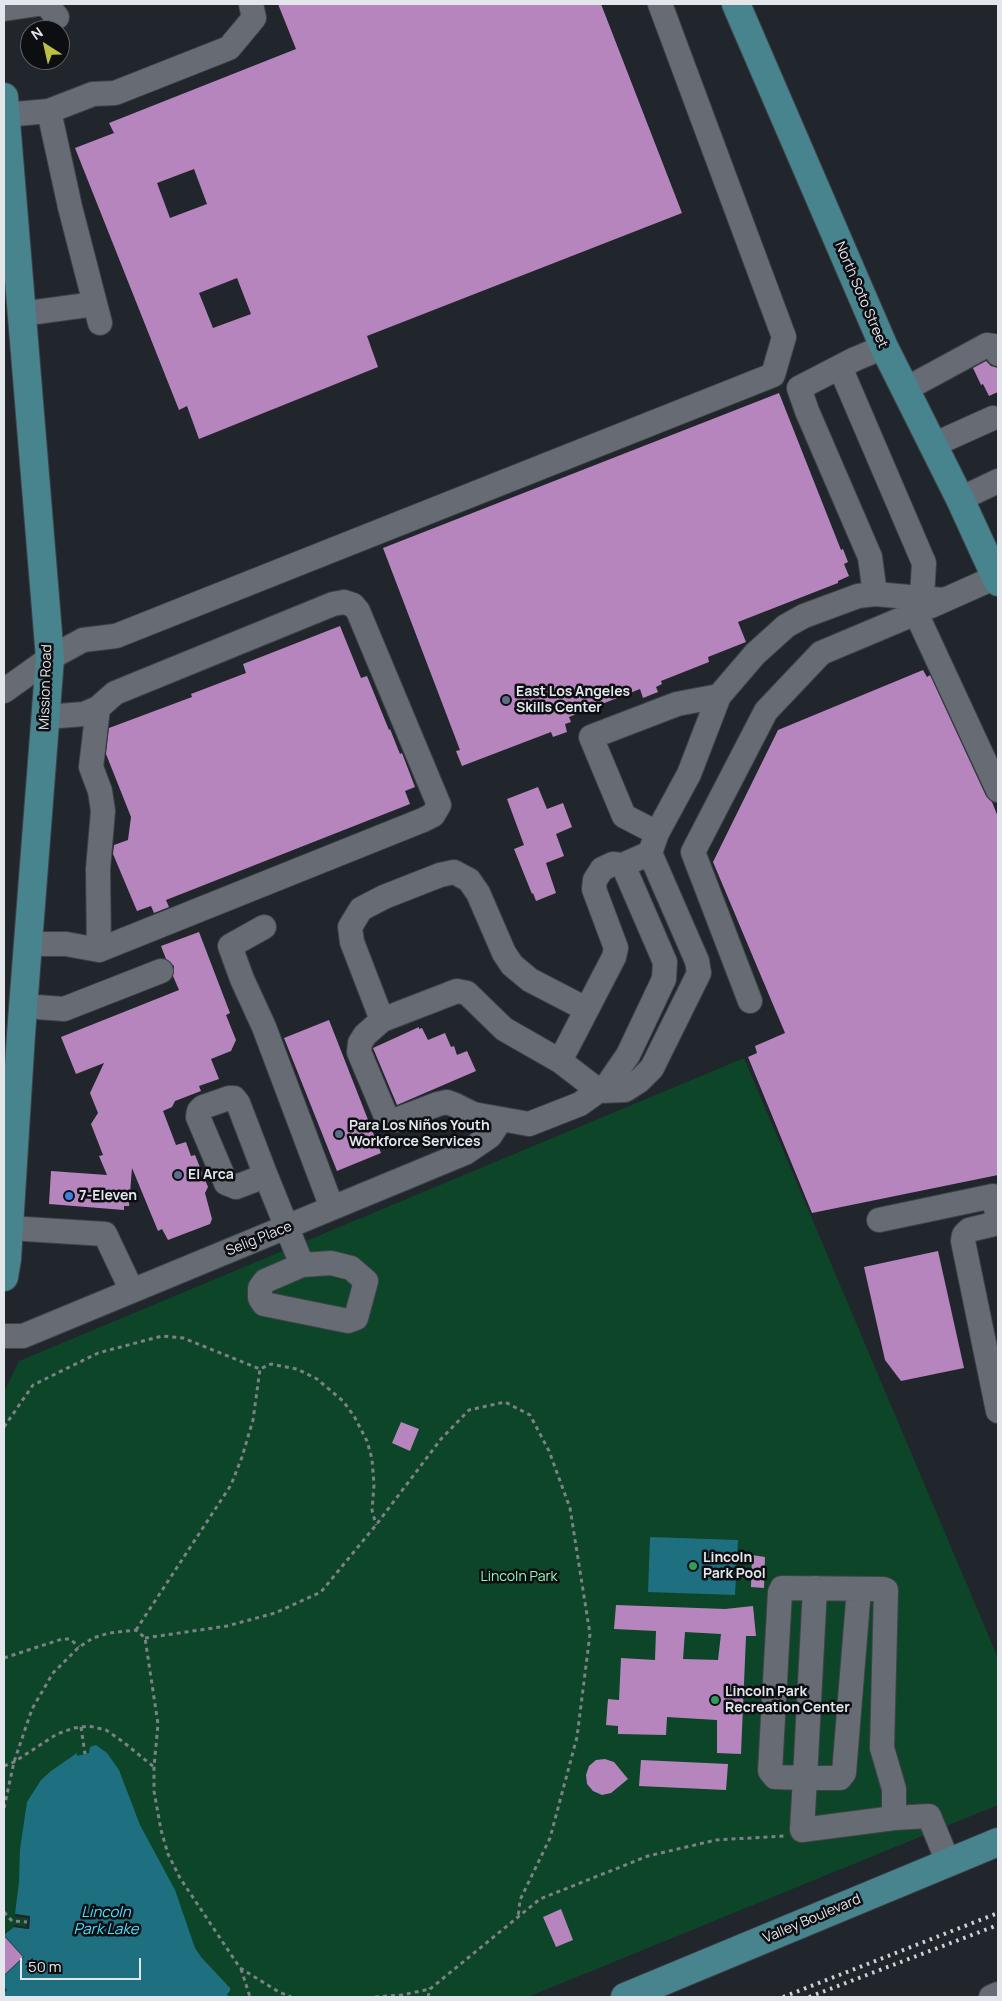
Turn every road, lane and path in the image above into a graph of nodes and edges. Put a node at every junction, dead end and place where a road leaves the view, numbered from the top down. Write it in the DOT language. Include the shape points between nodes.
graph roads {
  1 [pos="251,4"];
  2 [pos="660,4"];
  3 [pos="736,4"];
  4 [pos="47,8"];
  5 [pos="4,9"];
  6 [pos="4,106"];
  7 [pos="49,111"];
  8 [pos="22,314"];
  9 [pos="884,347"];
  10 [pos="998,354"];
  11 [pos="840,367"];
  12 [pos="904,390"];
  13 [pos="996,422"];
  14 [pos="933,445"];
  15 [pos="998,481"];
  16 [pos="960,499"];
  17 [pos="997,579"];
  18 [pos="875,594"];
  19 [pos="927,603"];
  20 [pos="50,658"];
  21 [pos="4,691"];
  22 [pos="719,696"];
  23 [pos="98,708"];
  24 [pos="46,717"];
  25 [pos="998,790"];
  26 [pos="654,843"];
  27 [pos="624,865"];
  28 [pos="264,927"];
  29 [pos="28,944"];
  30 [pos="99,950"];
  31 [pos="161,972"];
  32 [pos="750,1000"];
  33 [pos="24,1006"];
  34 [pos="586,1009"];
  35 [pos="382,1020"];
  36 [pos="12,1034"];
  37 [pos="560,1061"];
  38 [pos="599,1091"];
  39 [pos="10,1118"];
  40 [pos="501,1119"];
  41 [pos="264,1171"];
  42 [pos="332,1208"];
  43 [pos="998,1217"];
  44 [pos="879,1220"];
  45 [pos="998,1222"];
  46 [pos="288,1227"];
  47 [pos="9,1228"];
  48 [pos="302,1265"];
  49 [pos="4,1277"];
  50 [pos="132,1291"];
  51 [pos="4,1336"];
  52 [pos="260,1369"];
  53 [pos="998,1411"];
  54 [pos="4,1427"];
  55 [pos="376,1525"];
  56 [pos="815,1588"];
  57 [pos="859,1589"];
  58 [pos="136,1630"];
  59 [pos="145,1638"];
  60 [pos="79,1647"];
  61 [pos="4,1658"];
  62 [pos="81,1727"];
  63 [pos="85,1754"];
  64 [pos="14,1762"];
  65 [pos="4,1766"];
  66 [pos="154,1767"];
  67 [pos="805,1778"];
  68 [pos="894,1789"];
  69 [pos="4,1808"];
  70 [pos="929,1816"];
  71 [pos="894,1818"];
  72 [pos="802,1830"];
  73 [pos="998,1842"];
  74 [pos="948,1862"];
  75 [pos="4,1912"];
  76 [pos="518,1918"];
  77 [pos="27,1922"];
  78 [pos="240,1968"];
  79 [pos="430,1989"];
  80 [pos="998,1994"];
  81 [pos="250,1997"];
  82 [pos="291,1997"];
  83 [pos="375,1997"];
  84 [pos="428,1997"];
  85 [pos="625,1997"];
  86 [pos="991,1997"];
  1 -- 7 [label="street" via="254,18 228,48 115,92 93,94"];
  2 -- 20 [label="street" via="784,337 773,375 116,636 83,640"];
  3 -- 9 [label="main road, North Soto Street"];
  4 -- 5 [label="street"];
  6 -- 7 [label="street"];
  6 -- 8 [label="main road, Mission Road"];
  7 -- 8 [label="street" via="97,314"];
  8 -- 20 [label="main road, Mission Road"];
  9 -- 11 [label="street"];
  9 -- 12 [label="main road, North Soto Street"];
  10 -- 12 [label="street" via="994,346 987,345"];
  11 -- 18 [label="street" via="799,388 870,557"];
  11 -- 19 [label="street" via="924,563"];
  12 -- 14 [label="main road, North Soto Street"];
  13 -- 14 [label="street"];
  14 -- 16 [label="main road, North Soto Street"];
  15 -- 16 [label="street"];
  16 -- 17 [label="main road, North Soto Street"];
  17 -- 19 [label="street"];
  18 -- 19 [label="street"];
  18 -- 22 [label="street" via="858,596 786,626 755,654"];
  19 -- 25 [label="street"];
  19 -- 32 [label="street" via="821,653 766,711 693,852"];
  20 -- 21 [label="street"];
  20 -- 24 [label="main road, Mission Road"];
  22 -- 26 [label="street" via="689,774"];
  22 -- 26 [label="street" via="677,704 592,737 624,816"];
  23 -- 24 [label="street" via="84,714"];
  23 -- 30 [label="street" via="91,767 100,791 103,812 98,869"];
  23 -- 30 [label="street" via="116,693 344,602 358,611 439,805 433,815 423,820"];
  24 -- 29 [label="main road, Mission Road"];
  26 -- 27 [label="street"];
  26 -- 38 [label="street" via="699,973 652,1068 625,1090"];
  27 -- 34 [label="street" via="613,864 602,869 595,880 594,889 616,948"];
  27 -- 38 [label="street" via="664,962 664,979 628,1055 608,1084"];
  28 -- 42 [label="street" via="230,946"];
  29 -- 30 [label="street" via="66,944"];
  29 -- 33 [label="main road, Mission Road"];
  31 -- 33 [label="street" via="64,1009"];
  33 -- 36 [label="main road, Mission Road"];
  34 -- 35 [label="street" via="530,980 512,965 478,893 469,880 454,872 384,897 361,909 350,927 352,942"];
  34 -- 37 [label="street"];
  35 -- 37 [label="street" via="457,991 467,992 504,1029"];
  35 -- 40 [label="street" via="365,1035 358,1052 390,1119 396,1120 447,1102 473,1114"];
  36 -- 39 [label="main road, Mission Road"];
  37 -- 38 [label="street"];
  38 -- 40 [label="street" via="580,1104 529,1124"];
  39 -- 47 [label="main road, Mission Road"];
  40 -- 42 [label="street, Selig Place" via="490,1136 465,1153"];
  41 -- 46 [label="street"];
  42 -- 46 [label="street, Selig Place"];
  43 -- 44 [label="street" via="993,1196"];
  45 -- 53 [label="street" via="969,1230 963,1241"];
  46 -- 48 [label="street"];
  46 -- 50 [label="street, Selig Place"];
  47 -- 49 [label="main road, Mission Road"];
  47 -- 50 [label="street" via="105,1234"];
  50 -- 51 [label="street, Selig Place" via="22,1336"];
  52 -- 54 [label="path" via="183,1338 162,1336 98,1353 33,1385"];
  52 -- 55 [label="path" via="271,1364 297,1369 317,1379 343,1401 367,1441 372,1459 372,1510"];
  52 -- 58 [label="path" via="253,1420 231,1485"];
  55 -- 59 [label="path" via="321,1592 275,1613 227,1626"];
  55 -- 76 [label="path" via="442,1439 469,1410 505,1402 530,1415 549,1451 570,1508 590,1634 577,1737 550,1838 520,1900"];
  56 -- 57 [label="street"];
  56 -- 67 [label="street"];
  56 -- 67 [label="street" via="782,1588 780,1592 770,1771 775,1777"];
  57 -- 67 [label="street" via="843,1777"];
  57 -- 68 [label="street" via="883,1589 887,1593 882,1748"];
  58 -- 59 [label="path"];
  58 -- 60 [label="path" via="109,1633"];
  59 -- 66 [label="path" via="158,1724"];
  60 -- 61 [label="path" via="70,1640 62,1639"];
  60 -- 64 [label="path" via="65,1659 42,1690"];
  62 -- 63 [label="path"];
  62 -- 64 [label="path" via="57,1734"];
  62 -- 66 [label="path" via="106,1730"];
  64 -- 65 [label="path"];
  64 -- 69 [label="path"];
  66 -- 78 [label="path" via="154,1791 168,1854 180,1878"];
  67 -- 72 [label="street"];
  68 -- 70 [label="street"];
  68 -- 71 [label="street"];
  70 -- 71 [label="street"];
  70 -- 74 [label="street"];
  71 -- 72 [label="street"];
  72 -- 76 [label="path" via="785,1836 716,1840 648,1856 540,1899"];
  73 -- 74 [label="main road, Valley Boulevard"];
  74 -- 85 [label="main road, Valley Boulevard"];
  75 -- 77 [label="path" via="12,1921"];
  76 -- 79 [label="path"];
  78 -- 81 [label="path"];
  78 -- 82 [label="path"];
  79 -- 83 [label="path"];
  79 -- 84 [label="path"];
  80 -- 86 [label="street"];
}
